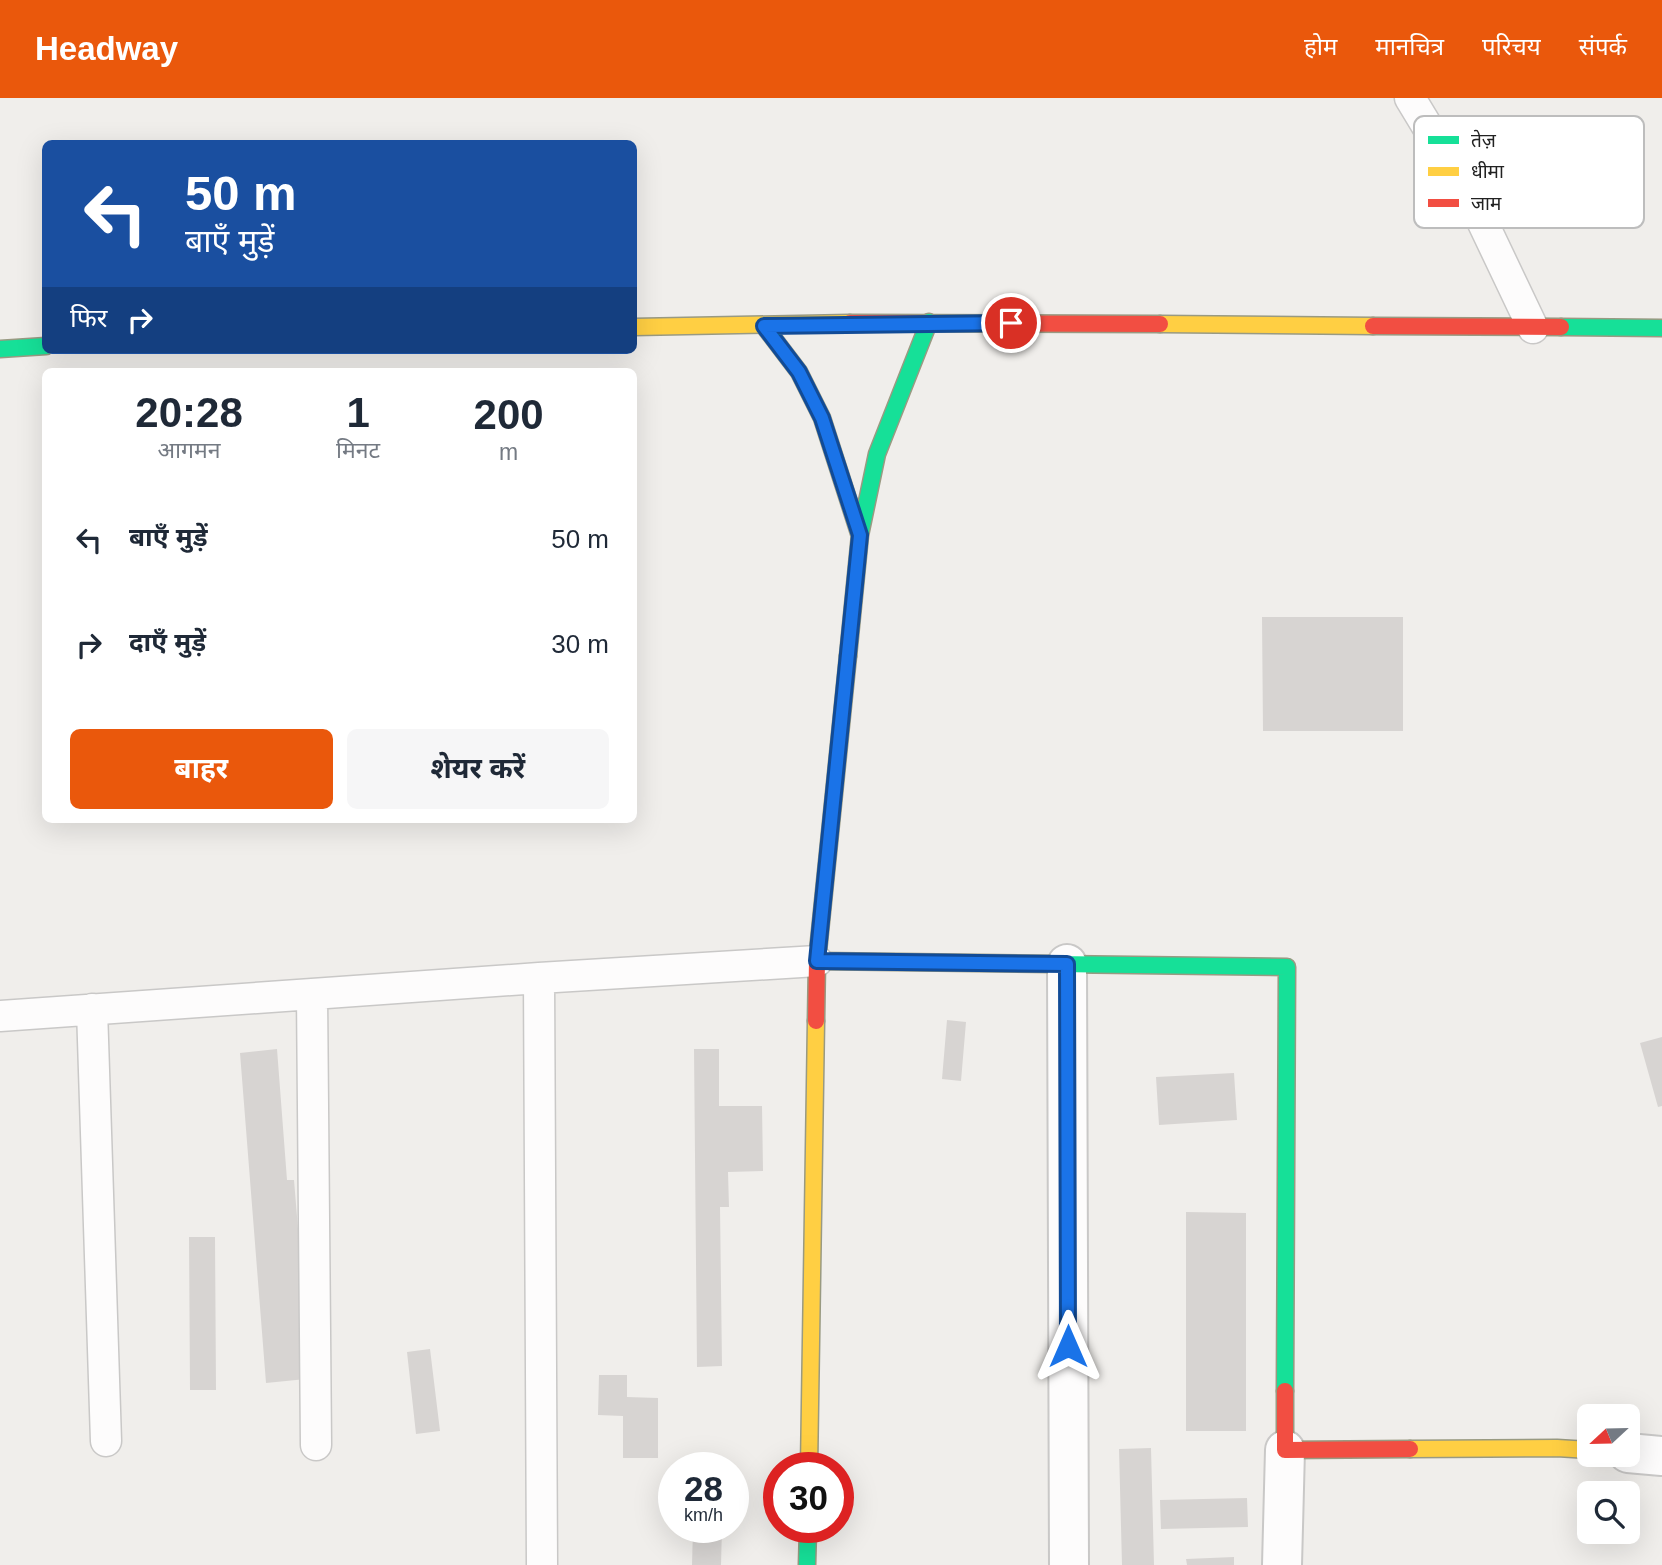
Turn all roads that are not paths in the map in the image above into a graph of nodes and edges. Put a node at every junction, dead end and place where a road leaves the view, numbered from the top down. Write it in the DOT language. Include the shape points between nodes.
graph roads {
  1 [pos="1410,98"];
  2 [pos="1421,116"];
  3 [pos="1485,228"];
  4 [pos="929,322"];
  5 [pos="764,326"];
  6 [pos="637,327"];
  7 [pos="1533,328"];
  8 [pos="1662,328"];
  9 [pos="42,346"];
  10 [pos="0,349"];
  11 [pos="860,535"];
  12 [pos="817,961"];
  13 [pos="1067,964"];
  14 [pos="539,978"];
  15 [pos="312,994"];
  16 [pos="92,1009"];
  17 [pos="0,1016"];
  18 [pos="106,1441"];
  19 [pos="316,1445"];
  20 [pos="1577,1449"];
  21 [pos="1285,1450"];
  22 [pos="809,1452"];
  23 [pos="1640,1455"];
  24 [pos="1662,1456"];
  25 [pos="808,1543"];
  26 [pos="542,1565"];
  27 [pos="807,1565"];
  28 [pos="1069,1565"];
  29 [pos="1282,1565"];
  1 -- 2 [label="lane"];
  3 -- 7 [label="lane"];
  4 -- 5 [label="main road"];
  4 -- 7 [label="main road"];
  4 -- 11 [label="main road" via="877,454"];
  5 -- 6 [label="main road"];
  5 -- 11 [label="main road" via="799,372 822,418"];
  7 -- 8 [label="main road"];
  9 -- 10 [label="main road"];
  11 -- 12 [label="main road"];
  12 -- 13 [label="main road"];
  12 -- 14 [label="lane"];
  12 -- 22 [label="main road"];
  13 -- 21 [label="main road" via="1287,967"];
  13 -- 28 [label="street"];
  14 -- 15 [label="lane"];
  14 -- 26 [label="lane"];
  15 -- 16 [label="lane"];
  15 -- 19 [label="lane"];
  16 -- 17 [label="lane"];
  16 -- 18 [label="lane"];
  20 -- 21 [label="main road"];
  21 -- 29 [label="street"];
  23 -- 24 [label="street"];
  25 -- 27 [label="main road"];
}
